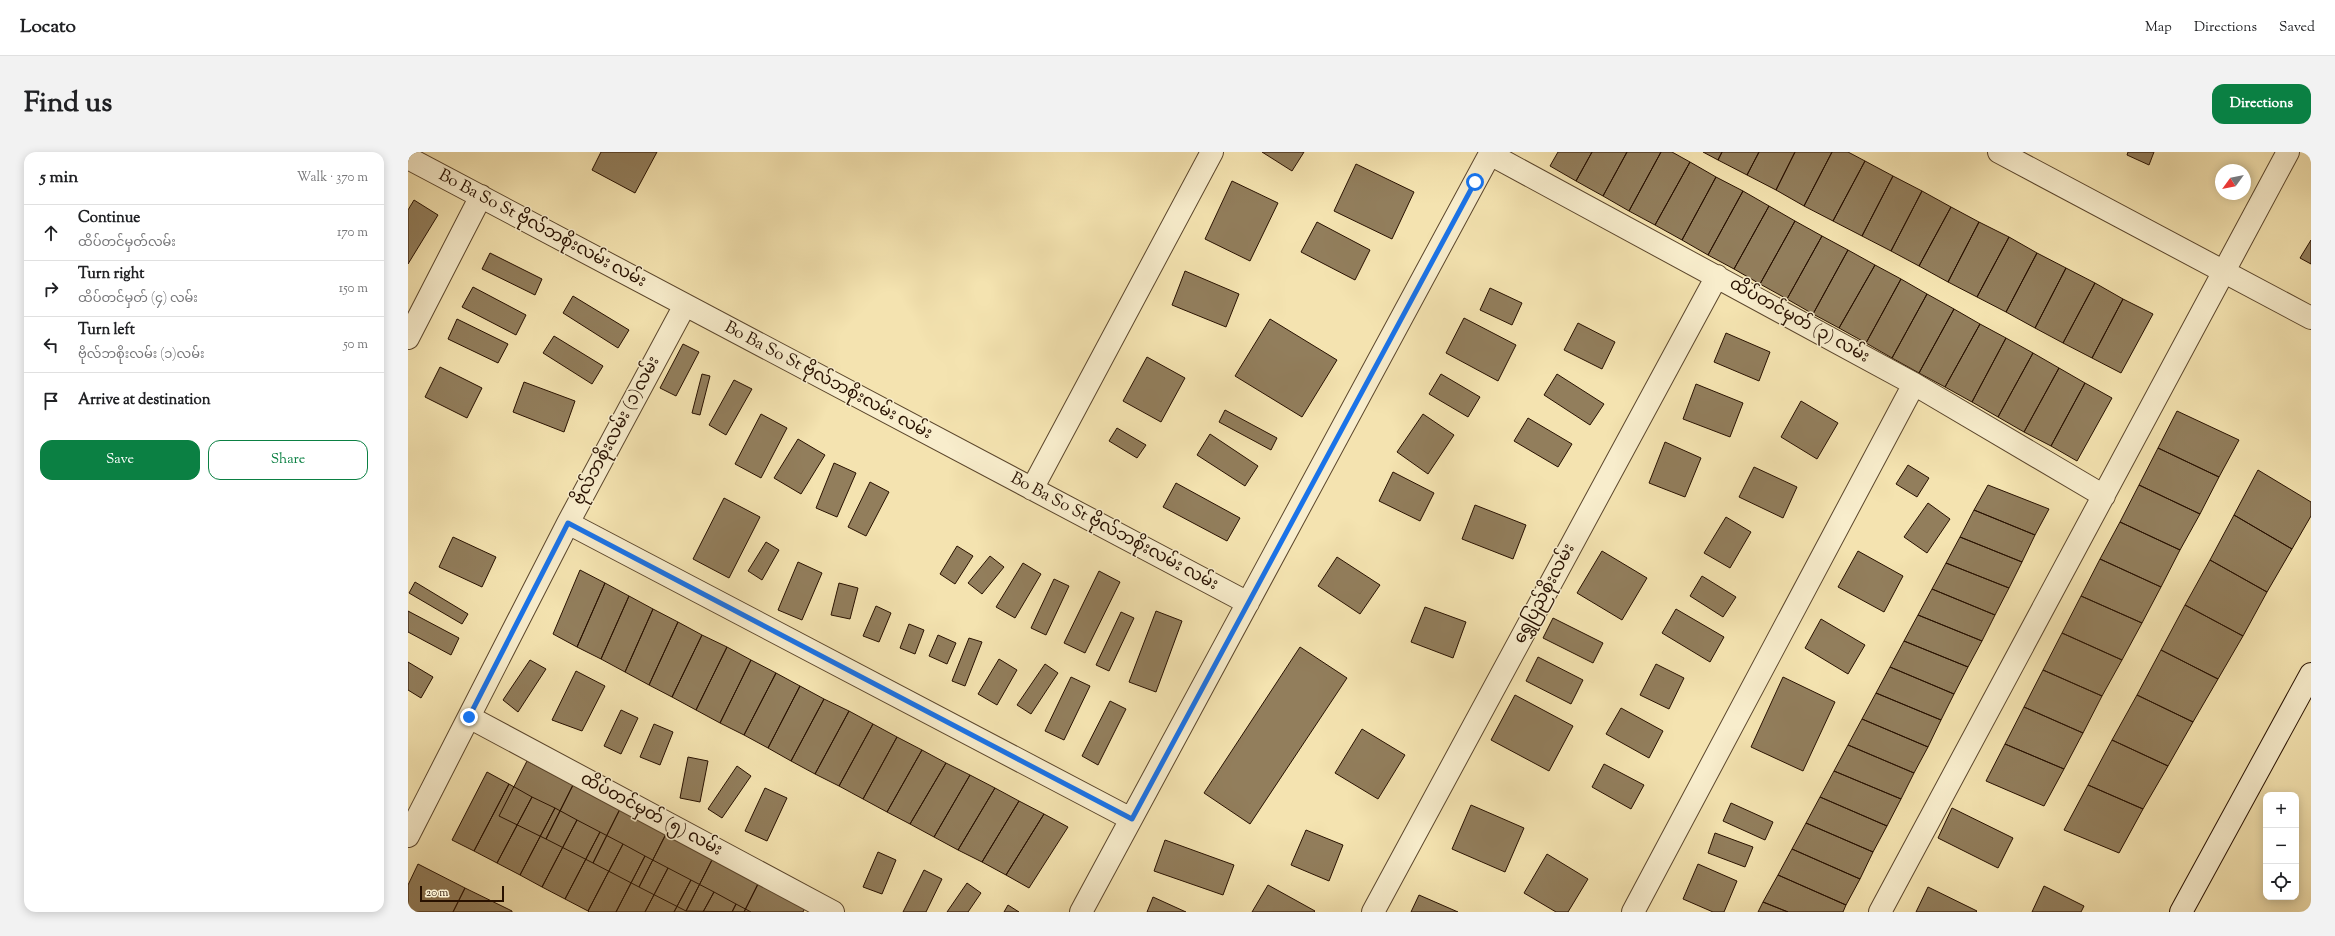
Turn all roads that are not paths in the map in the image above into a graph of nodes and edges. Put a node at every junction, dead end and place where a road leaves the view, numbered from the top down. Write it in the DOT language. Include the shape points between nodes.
graph roads {
  1 [pos="1212,152"];
  2 [pos="1999,152"];
  3 [pos="2288,152"];
  4 [pos="1490,153"];
  5 [pos="408,158"];
  6 [pos="2029,159"];
  7 [pos="481,196"];
  8 [pos="2223,270"];
  9 [pos="1717,276"];
  10 [pos="685,305"];
  11 [pos="2311,318"];
  12 [pos="408,338"];
  13 [pos="1914,384"];
  14 [pos="1032,489"];
  15 [pos="2104,496"];
  16 [pos="568,523"];
  17 [pos="1248,603"];
  18 [pos="2311,674"];
  19 [pos="469,717"];
  20 [pos="1132,819"];
  21 [pos="408,836"];
  22 [pos="833,912"];
  23 [pos="1081,912"];
  24 [pos="1373,912"];
  25 [pos="1633,912"];
  26 [pos="1880,912"];
  27 [pos="2181,912"];
  1 -- 14 [label="street"];
  2 -- 6 [label="street"];
  3 -- 8 [label="street"];
  4 -- 9 [label="street, ထိပ်တင်မှတ် (၃) လမ်း"];
  4 -- 17 [label="street"];
  5 -- 7 [label="street, Bo Ba So St ဗိုလ်ဘစိုးလမ်း လမ်း"];
  6 -- 8 [label="street"];
  7 -- 10 [label="street, Bo Ba So St ဗိုလ်ဘစိုးလမ်း လမ်း"];
  7 -- 12 [label="street"];
  8 -- 11 [label="street"];
  8 -- 15 [label="street"];
  9 -- 13 [label="street, ထိပ်တင်မှတ် (၃) လမ်း"];
  9 -- 24 [label="street, ရွှေပြည်စိုးလမ်း"];
  10 -- 14 [label="street, Bo Ba So St ဗိုလ်ဘစိုးလမ်း လမ်း"];
  10 -- 16 [label="street, ဗိုလ်ဘစိုးလမ်း (၁)လမ်း"];
  13 -- 15 [label="street, ထိပ်တင်မှတ် (၃) လမ်း"];
  13 -- 25 [label="street"];
  14 -- 17 [label="street, Bo Ba So St ဗိုလ်ဘစိုးလမ်း လမ်း"];
  15 -- 26 [label="street"];
  16 -- 19 [label="street, ဗိုလ်ဘစိုးလမ်း (၁)လမ်း"];
  16 -- 20 [label="street"];
  17 -- 20 [label="street"];
  18 -- 27 [label="street"];
  19 -- 21 [label="street, ဗိုလ်ဘစိုးလမ်း (၁)လမ်း"];
  19 -- 22 [label="street, ထိပ်တင်မှတ် (၅) လမ်း"];
  20 -- 23 [label="street"];
}
